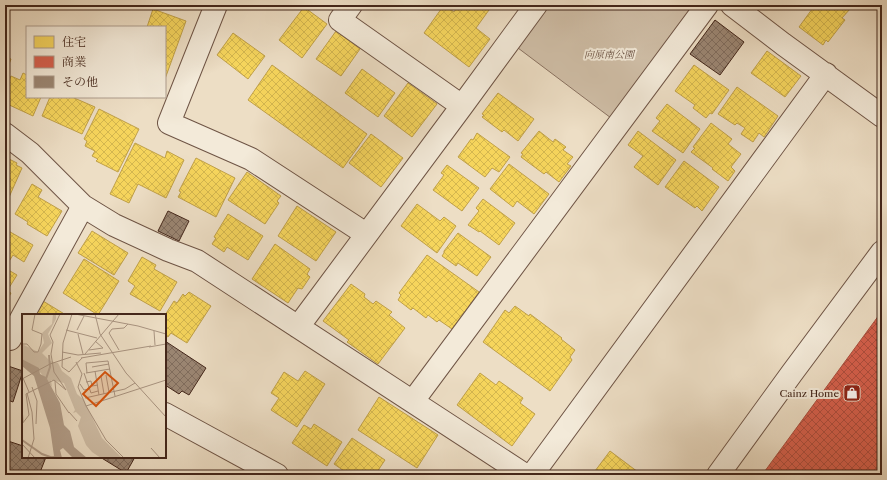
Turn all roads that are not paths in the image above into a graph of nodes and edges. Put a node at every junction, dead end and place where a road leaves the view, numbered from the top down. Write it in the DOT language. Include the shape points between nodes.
graph roads {
  1 [pos="216,5"];
  2 [pos="351,5"];
  3 [pos="536,5"];
  4 [pos="707,5"];
  5 [pos="732,5"];
  6 [pos="826,74"];
  7 [pos="462,106"];
  8 [pos="882,116"];
  9 [pos="5,134"];
  10 [pos="83,206"];
  11 [pos="366,234"];
  12 [pos="882,252"];
  13 [pos="27,314"];
  14 [pos="22,323"];
  15 [pos="298,327"];
  16 [pos="13,340"];
  17 [pos="414,401"];
  18 [pos="166,415"];
  19 [pos="277,475"];
  20 [pos="525,475"];
  21 [pos="532,475"];
  22 [pos="718,475"];
  1 -- 11 [label="street" via="169,123 251,159"];
  2 -- 7 [label="street" via="340,20"];
  3 -- 7 [label="street"];
  4 -- 17 [label="street"];
  5 -- 6 [label="street"];
  6 -- 8 [label="street"];
  6 -- 21 [label="street"];
  7 -- 11 [label="street"];
  9 -- 10 [label="street" via="30,154"];
  10 -- 13 [label="street"];
  10 -- 15 [label="street" via="114,225 197,261"];
  11 -- 15 [label="street"];
  12 -- 22 [label="street"];
  14 -- 16 [label="street"];
  15 -- 17 [label="street"];
  17 -- 20 [label="street"];
  18 -- 19 [label="street"];
}
